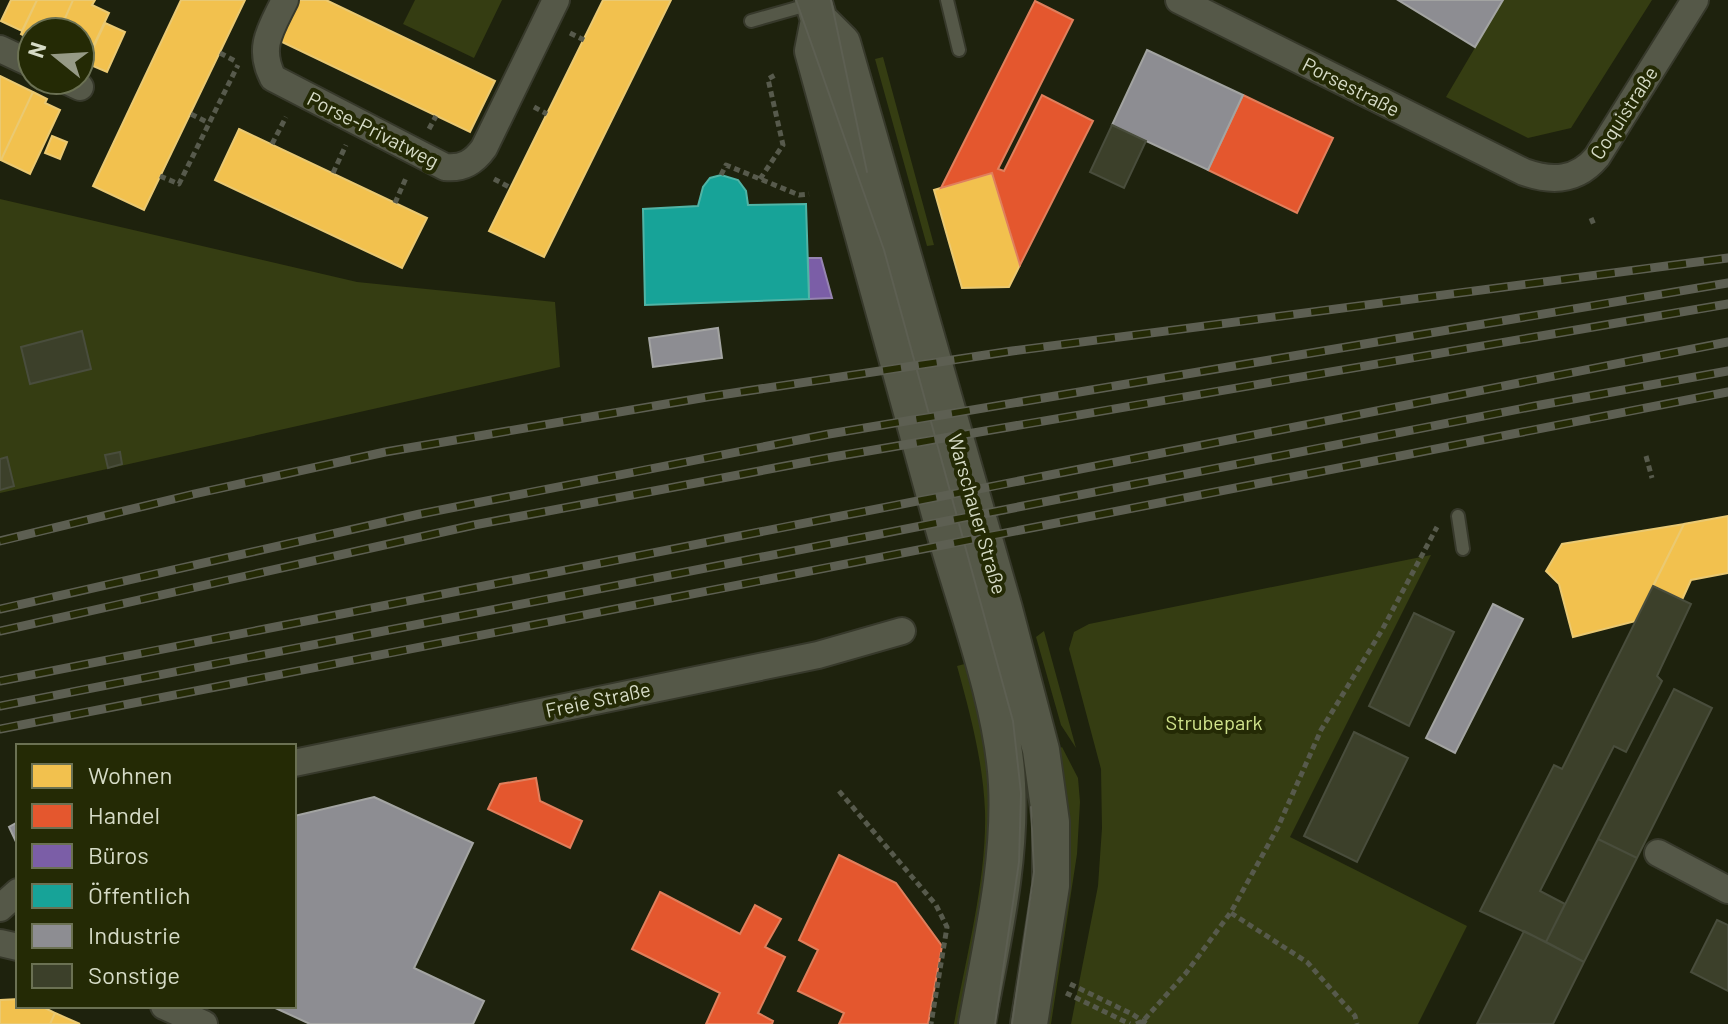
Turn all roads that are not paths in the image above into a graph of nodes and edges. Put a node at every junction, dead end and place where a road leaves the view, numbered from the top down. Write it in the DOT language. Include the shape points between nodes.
graph roads {
  1 [pos="285,0"];
  2 [pos="556,0"];
  3 [pos="947,0"];
  4 [pos="1179,0"];
  5 [pos="1695,0"];
  6 [pos="815,8"];
  7 [pos="751,21"];
  8 [pos="959,50"];
  9 [pos="1524,172"];
  10 [pos="1458,516"];
  11 [pos="1463,549"];
  12 [pos="902,631"];
  13 [pos="296,763"];
  14 [pos="1658,853"];
  15 [pos="1728,890"];
  16 [pos="16,894"];
  17 [pos="0,908"];
  18 [pos="168,1008"];
  19 [pos="204,1024"];
  20 [pos="977,1024"];
  21 [pos="1029,1024"];
  1 -- 2 [label="street, Porse-Privatweg" via="265,47 273,78 456,168 484,148"];
  3 -- 8 [label="lane"];
  4 -- 9 [label="street, Porsestraße"];
  5 -- 9 [label="street, Coquistraße" via="1587,169 1563,179"];
  6 -- 7 [label="lane"];
  6 -- 20 [label="main road, Warschauer Straße" via="813,51 986,671 1003,754 1008,832"];
  6 -- 21 [label="main road, Warschauer Straße" via="842,43 1041,750 1051,822 1051,886"];
  10 -- 11 [label="lane"];
  12 -- 13 [label="street, Freie Straße" via="818,655"];
  14 -- 15 [label="street"];
  16 -- 17 [label="street"];
  18 -- 19 [label="street"];
}
